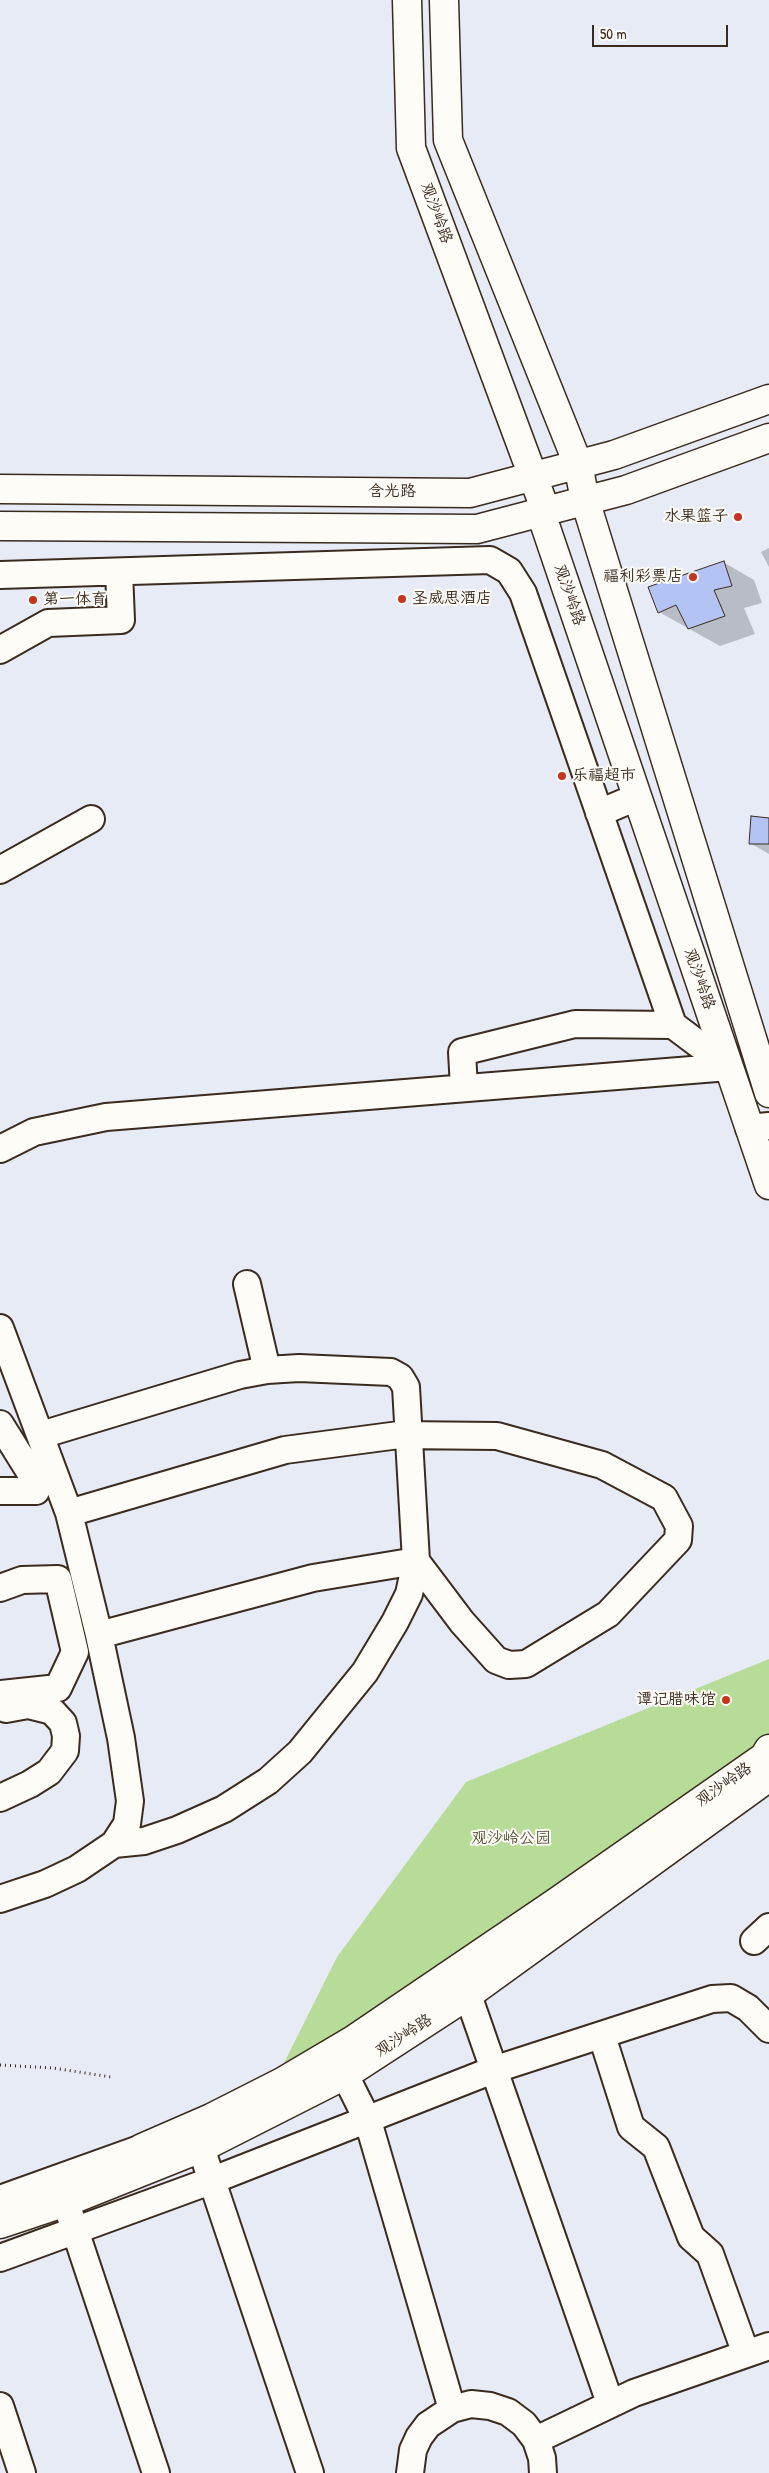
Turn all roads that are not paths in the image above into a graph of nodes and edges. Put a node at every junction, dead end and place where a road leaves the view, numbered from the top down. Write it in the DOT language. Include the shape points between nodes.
graph roads {
  1 [pos="407,0"];
  2 [pos="444,0"];
  3 [pos="769,399"];
  4 [pos="769,438"];
  5 [pos="578,464"];
  6 [pos="533,476"];
  7 [pos="0,489"];
  8 [pos="585,500"];
  9 [pos="543,512"];
  10 [pos="0,526"];
  11 [pos="119,572"];
  12 [pos="28,575"];
  13 [pos="0,576"];
  14 [pos="0,589"];
  15 [pos="0,650"];
  16 [pos="637,798"];
  17 [pos="599,813"];
  18 [pos="91,820"];
  19 [pos="0,870"];
  20 [pos="673,1025"];
  21 [pos="729,1067"];
  22 [pos="464,1088"];
  23 [pos="769,1093"];
  24 [pos="759,1127"];
  25 [pos="0,1149"];
  26 [pos="769,1185"];
  27 [pos="247,1284"];
  28 [pos="0,1328"];
  29 [pos="267,1370"];
  30 [pos="0,1424"];
  31 [pos="41,1435"];
  32 [pos="408,1435"];
  33 [pos="0,1491"];
  34 [pos="69,1512"];
  35 [pos="416,1561"];
  36 [pos="0,1588"];
  37 [pos="100,1635"];
  38 [pos="0,1694"];
  39 [pos="0,1712"];
  40 [pos="769,1749"];
  41 [pos="769,1777"];
  42 [pos="0,1798"];
  43 [pos="114,1844"];
  44 [pos="0,1899"];
  45 [pos="468,1995"];
  46 [pos="769,2029"];
  47 [pos="602,2036"];
  48 [pos="493,2070"];
  49 [pos="345,2076"];
  50 [pos="368,2121"];
  51 [pos="142,2148"];
  52 [pos="201,2148"];
  53 [pos="213,2180"];
  54 [pos="0,2199"];
  55 [pos="66,2202"];
  56 [pos="0,2224"];
  57 [pos="75,2232"];
  58 [pos="0,2258"];
  59 [pos="758,2350"];
  60 [pos="610,2403"];
  61 [pos="0,2406"];
  62 [pos="452,2409"];
  63 [pos="536,2440"];
  64 [pos="22,2473"];
  65 [pos="156,2473"];
  66 [pos="310,2473"];
  67 [pos="410,2473"];
  68 [pos="543,2473"];
  1 -- 6 [label="main road, 观沙岭路" via="411,148"];
  2 -- 5 [label="main road, 观沙岭路" via="448,140"];
  3 -- 5 [label="main road, 含光路" via="614,455"];
  4 -- 8 [label="main road" via="626,490"];
  5 -- 6 [label="main road, 含光路"];
  5 -- 8 [label="main road, 观沙岭路"];
  6 -- 7 [label="main road, 含光路" via="470,493"];
  6 -- 9 [label="main road, 观沙岭路"];
  8 -- 9 [label="main road"];
  8 -- 23 [label="main road, 观沙岭路"];
  9 -- 10 [label="main road" via="476,529"];
  9 -- 16 [label="main road, 观沙岭路"];
  11 -- 12 [label="street"];
  11 -- 15 [label="street" via="122,620 48,623"];
  11 -- 17 [label="street" via="490,560 509,572 522,593"];
  12 -- 13 [label="street"];
  12 -- 14 [label="street"];
  16 -- 17 [label="street"];
  16 -- 21 [label="main road, 观沙岭路"];
  17 -- 20 [label="street"];
  18 -- 19 [label="street"];
  20 -- 21 [label="street"];
  20 -- 22 [label="street" via="575,1024 462,1052"];
  21 -- 22 [label="street"];
  21 -- 24 [label="main road, 观沙岭路"];
  22 -- 25 [label="street" via="106,1118 34,1132"];
  24 -- 26 [label="main road, 观沙岭路"];
  27 -- 29 [label="street"];
  28 -- 31 [label="street"];
  29 -- 31 [label="street" via="240,1375"];
  29 -- 32 [label="street" via="299,1368 391,1372 400,1377 406,1387"];
  30 -- 33 [label="street" via="30,1472 36,1491"];
  31 -- 34 [label="street"];
  32 -- 34 [label="street" via="285,1450"];
  32 -- 35 [label="street"];
  32 -- 35 [label="street" via="496,1436 602,1464 664,1498 679,1526 678,1540 608,1614 526,1664 509,1665 496,1660 462,1622"];
  34 -- 37 [label="street"];
  35 -- 37 [label="street" via="313,1578"];
  35 -- 43 [label="street" via="409,1594 390,1631 365,1672 300,1752 268,1780 224,1809 144,1841"];
  36 -- 38 [label="street" via="22,1580 58,1579 75,1652 58,1688"];
  37 -- 43 [label="street" via="130,1801 126,1824"];
  39 -- 42 [label="street" via="28,1705 52,1711 62,1723 66,1736 65,1751 49,1772"];
  40 -- 51 [label="main road, 观沙岭路" via="764,1756 555,1903 353,2040 282,2082"];
  41 -- 45 [label="main road, 观沙岭路"];
  43 -- 44 [label="street" via="77,1869"];
  45 -- 48 [label="street"];
  45 -- 49 [label="main road, 观沙岭路"];
  46 -- 47 [label="street" via="748,2008 731,1998 712,1999"];
  47 -- 48 [label="street"];
  47 -- 59 [label="street" via="631,2128 656,2147 691,2237 710,2254"];
  48 -- 50 [label="street"];
  48 -- 60 [label="street"];
  49 -- 50 [label="street"];
  49 -- 52 [label="main road, 观沙岭路"];
  50 -- 53 [label="street"];
  50 -- 62 [label="street"];
  51 -- 54 [label="street"];
  52 -- 53 [label="street"];
  52 -- 55 [label="main road, 观沙岭路"];
  53 -- 57 [label="street"];
  53 -- 66 [label="street"];
  55 -- 56 [label="main road, 观沙岭路"];
  55 -- 57 [label="street"];
  57 -- 58 [label="street"];
  57 -- 65 [label="street"];
  59 -- 60 [label="street"];
  60 -- 63 [label="street"];
  61 -- 64 [label="street"];
  62 -- 63 [label="street" via="471,2404 508,2412 524,2424"];
  62 -- 67 [label="street" via="434,2420 419,2437 413,2450"];
  63 -- 68 [label="street"];
}
